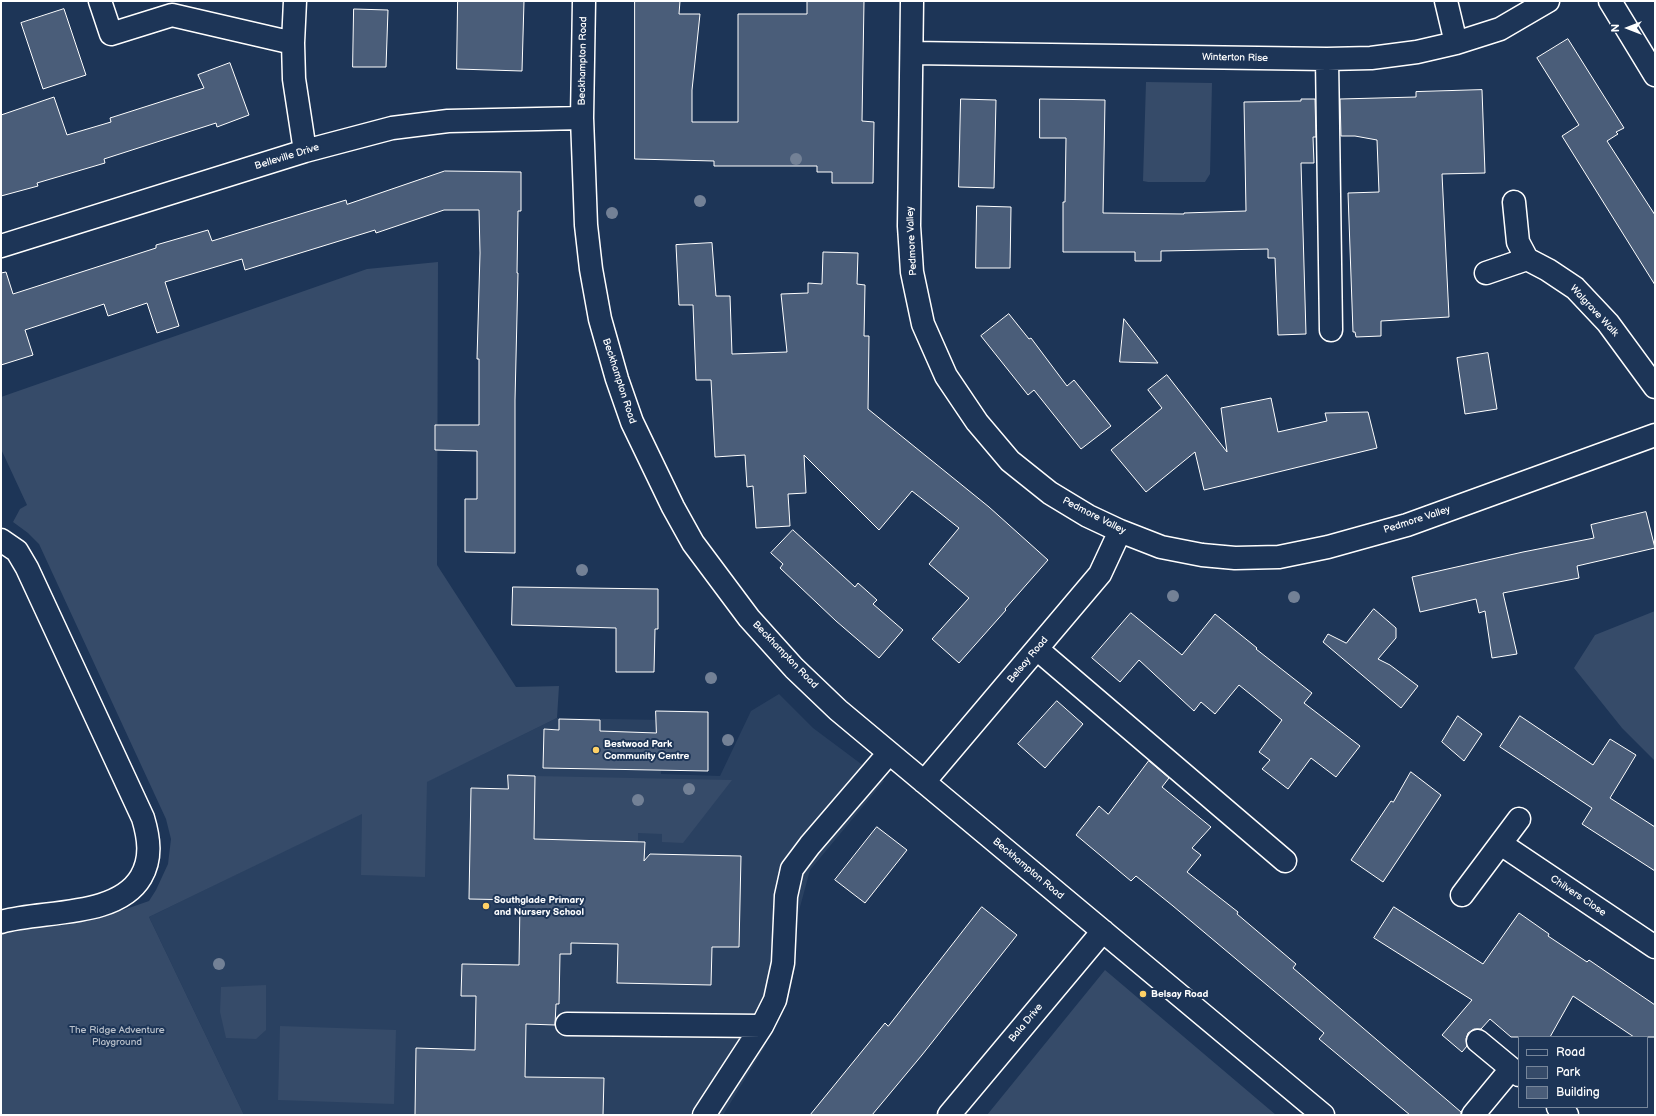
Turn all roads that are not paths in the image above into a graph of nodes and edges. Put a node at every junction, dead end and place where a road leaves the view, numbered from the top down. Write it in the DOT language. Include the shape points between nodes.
graph roads {
  1 [pos="100,1"];
  2 [pos="296,1"];
  3 [pos="584,1"];
  4 [pos="912,1"];
  5 [pos="1446,1"];
  6 [pos="1548,1"];
  7 [pos="1610,1"];
  8 [pos="292,43"];
  9 [pos="1456,43"];
  10 [pos="912,53"];
  11 [pos="1327,60"];
  12 [pos="1655,75"];
  13 [pos="582,118"];
  14 [pos="305,151"];
  15 [pos="1514,202"];
  16 [pos="1,246"];
  17 [pos="1527,259"];
  18 [pos="1486,273"];
  19 [pos="1331,330"];
  20 [pos="1655,387"];
  21 [pos="1655,435"];
  22 [pos="1120,531"];
  23 [pos="1,540"];
  24 [pos="1037,649"];
  25 [pos="889,753"];
  26 [pos="924,782"];
  27 [pos="1518,819"];
  28 [pos="1501,844"];
  29 [pos="1285,861"];
  30 [pos="1462,895"];
  31 [pos="1,922"];
  32 [pos="1102,931"];
  33 [pos="1655,948"];
  34 [pos="567,1024"];
  35 [pos="762,1026"];
  36 [pos="1478,1041"];
  37 [pos="1515,1072"];
  38 [pos="1559,1108"];
  39 [pos="704,1115"];
  40 [pos="949,1115"];
  41 [pos="1323,1115"];
  42 [pos="1473,1115"];
  43 [pos="1567,1115"];
  1 -- 8 [label="street" via="111,34 172,15"];
  2 -- 8 [label="street"];
  3 -- 13 [label="street, Beckhampton Road"];
  4 -- 10 [label="street, Pedmore Valley"];
  5 -- 9 [label="street"];
  6 -- 9 [label="street, Winterton Rise" via="1500,29"];
  7 -- 12 [label="street"];
  8 -- 14 [label="street" via="294,79"];
  9 -- 11 [label="street, Winterton Rise" via="1417,52"];
  10 -- 11 [label="street, Winterton Rise"];
  10 -- 22 [label="street, Pedmore Valley" via="909,226 912,272 923,324 946,376 977,422 1010,461 1050,494"];
  11 -- 19 [label="street"];
  13 -- 14 [label="street, Belleville Drive" via="448,122 392,128"];
  13 -- 25 [label="street, Beckhampton Road" via="586,225 600,319 617,379 649,460 693,542 749,618 838,710"];
  14 -- 16 [label="street, Belleville Drive"];
  15 -- 17 [label="street" via="1518,242"];
  17 -- 18 [label="street"];
  17 -- 20 [label="street, Walgrave Walk" via="1575,288 1608,323"];
  21 -- 22 [label="street, Pedmore Valley" via="1408,525 1328,548 1279,557 1234,558 1202,555 1161,547"];
  22 -- 24 [label="street, Belsay Road" via="1100,574"];
  23 -- 31 [label="street" via="17,551 28,568 143,818 148,841 148,860 143,873 138,883 121,897 97,906"];
  24 -- 26 [label="street, Belsay Road"];
  24 -- 29 [label="street"];
  25 -- 26 [label="street, Beckhampton Road"];
  25 -- 35 [label="street" via="792,869 786,896 783,963 774,1000"];
  26 -- 32 [label="street, Beckhampton Road"];
  27 -- 28 [label="street"];
  28 -- 30 [label="street"];
  28 -- 33 [label="street, Chilvers Close"];
  32 -- 40 [label="street, Bala Drive"];
  32 -- 41 [label="street, Beckhampton Road"];
  34 -- 35 [label="street"];
  35 -- 39 [label="street"];
  36 -- 37 [label="street"];
  37 -- 42 [label="street"];
  38 -- 43 [label="street"];
}
